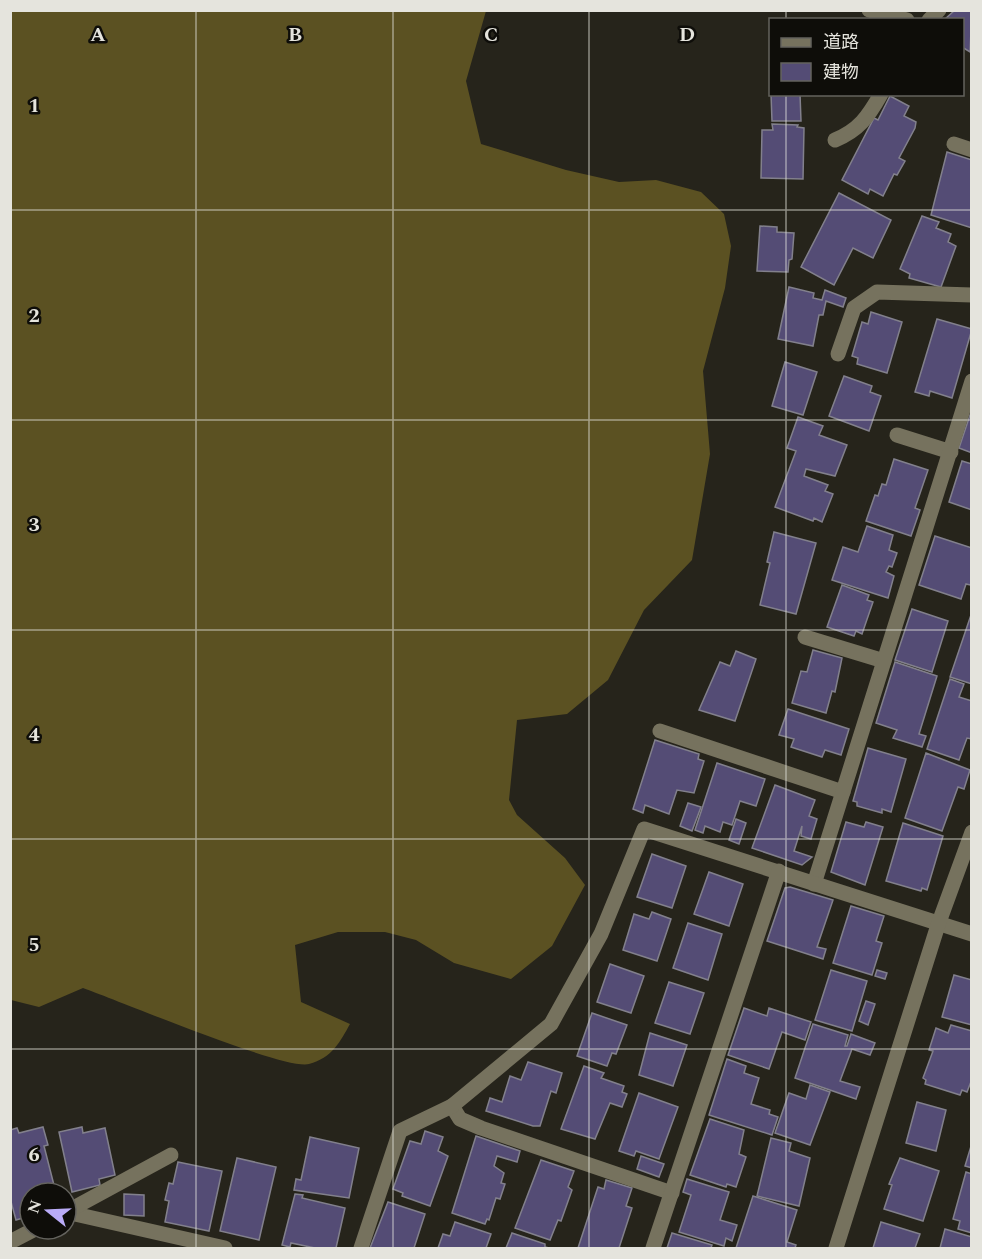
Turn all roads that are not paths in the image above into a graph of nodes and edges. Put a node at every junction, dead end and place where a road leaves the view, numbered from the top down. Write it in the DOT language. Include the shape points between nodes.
graph roads {
  1 [pos="869,10"];
  2 [pos="899,18"];
  3 [pos="880,96"];
  4 [pos="835,140"];
  5 [pos="954,144"];
  6 [pos="972,150"];
  7 [pos="972,295"];
  8 [pos="838,354"];
  9 [pos="972,381"];
  10 [pos="897,435"];
  11 [pos="951,452"];
  12 [pos="805,637"];
  13 [pos="884,661"];
  14 [pos="660,731"];
  15 [pos="843,792"];
  16 [pos="972,832"];
  17 [pos="779,872"];
  18 [pos="814,884"];
  19 [pos="938,925"];
  20 [pos="972,934"];
  21 [pos="452,1106"];
  22 [pos="171,1155"];
  23 [pos="672,1193"];
  24 [pos="78,1205"];
  25 [pos="78,1215"];
  26 [pos="225,1248"];
  27 [pos="361,1248"];
  28 [pos="653,1248"];
  29 [pos="836,1248"];
  1 -- 2 [label="street"];
  3 -- 4 [label="street" via="858,129"];
  5 -- 6 [label="street"];
  7 -- 8 [label="street" via="877,292 854,308"];
  9 -- 11 [label="street"];
  10 -- 11 [label="street"];
  11 -- 13 [label="street"];
  12 -- 13 [label="street"];
  13 -- 15 [label="street"];
  14 -- 15 [label="street"];
  15 -- 18 [label="street"];
  16 -- 19 [label="street"];
  17 -- 18 [label="street"];
  17 -- 21 [label="street" via="644,829 601,934 551,1024"];
  17 -- 23 [label="street"];
  18 -- 19 [label="street"];
  19 -- 20 [label="street"];
  19 -- 29 [label="street"];
  21 -- 23 [label="street" via="460,1119 482,1128"];
  21 -- 27 [label="street" via="400,1131"];
  22 -- 24 [label="street"];
  23 -- 28 [label="street"];
  25 -- 26 [label="street"];
}
